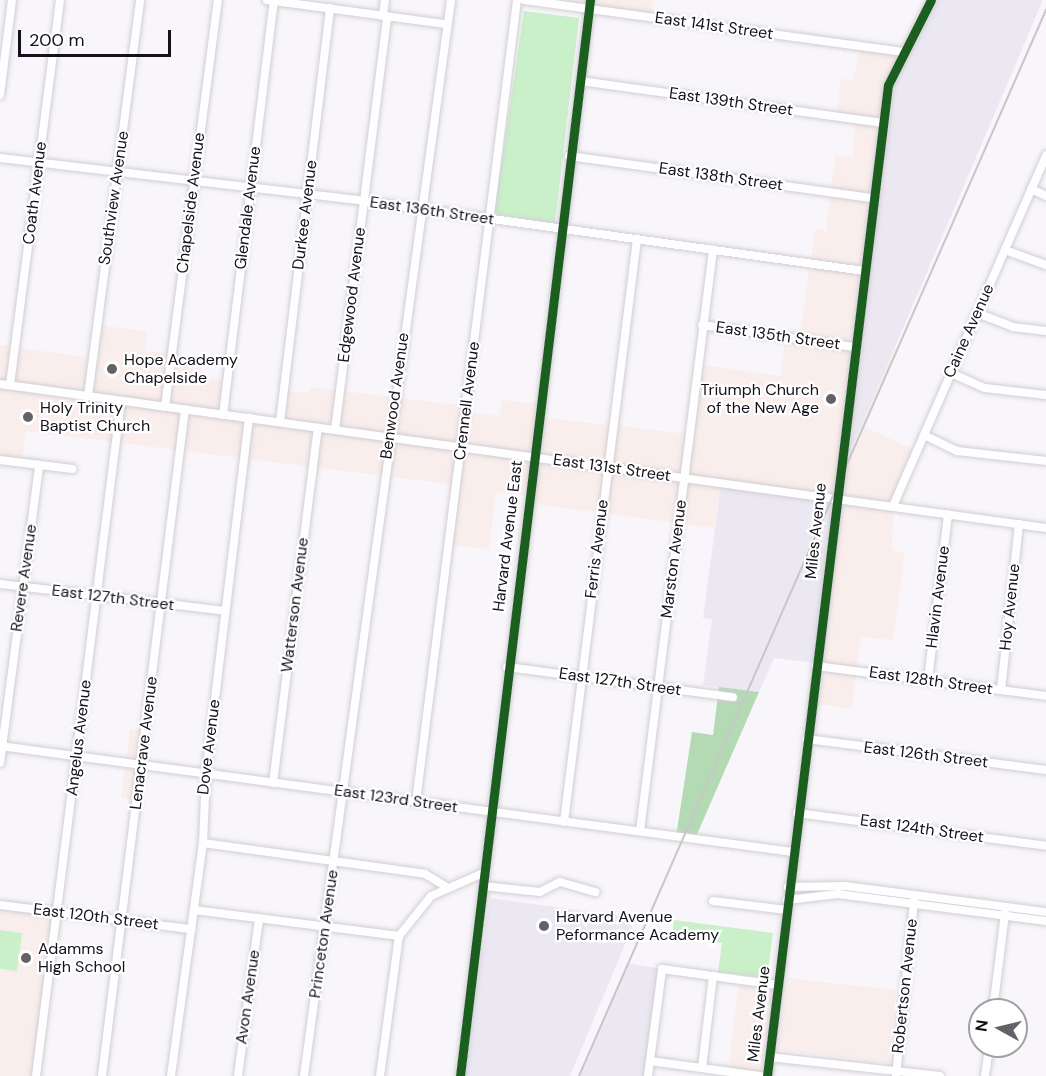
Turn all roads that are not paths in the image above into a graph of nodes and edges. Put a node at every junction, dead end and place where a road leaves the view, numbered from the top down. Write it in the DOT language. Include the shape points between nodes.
graph roads {
  1 [pos="12,0"];
  2 [pos="60,0"];
  3 [pos="141,0"];
  4 [pos="218,0"];
  5 [pos="271,0"];
  6 [pos="385,0"];
  7 [pos="451,0"];
  8 [pos="517,0"];
  9 [pos="524,0"];
  10 [pos="931,0"];
  11 [pos="320,3"];
  12 [pos="590,5"];
  13 [pos="330,8"];
  14 [pos="385,16"];
  15 [pos="445,24"];
  16 [pos="903,52"];
  17 [pos="579,81"];
  18 [pos="0,95"];
  19 [pos="883,123"];
  20 [pos="1046,155"];
  21 [pos="569,156"];
  22 [pos="0,158"];
  23 [pos="39,163"];
  24 [pos="117,173"];
  25 [pos="194,183"];
  26 [pos="1031,189"];
  27 [pos="250,190"];
  28 [pos="307,196"];
  29 [pos="1046,196"];
  30 [pos="873,198"];
  31 [pos="364,201"];
  32 [pos="420,209"];
  33 [pos="489,219"];
  34 [pos="560,229"];
  35 [pos="637,239"];
  36 [pos="713,250"];
  37 [pos="1005,250"];
  38 [pos="1046,265"];
  39 [pos="864,271"];
  40 [pos="977,313"];
  41 [pos="702,325"];
  42 [pos="1046,331"];
  43 [pos="855,347"];
  44 [pos="951,373"];
  45 [pos="0,384"];
  46 [pos="10,385"];
  47 [pos="1046,395"];
  48 [pos="87,396"];
  49 [pos="121,400"];
  50 [pos="165,407"];
  51 [pos="185,409"];
  52 [pos="223,415"];
  53 [pos="249,418"];
  54 [pos="280,422"];
  55 [pos="318,428"];
  56 [pos="335,430"];
  57 [pos="924,435"];
  58 [pos="390,438"];
  59 [pos="461,447"];
  60 [pos="533,457"];
  61 [pos="0,460"];
  62 [pos="1046,461"];
  63 [pos="39,465"];
  64 [pos="608,468"];
  65 [pos="72,469"];
  66 [pos="684,478"];
  67 [pos="833,499"];
  68 [pos="893,506"];
  69 [pos="948,514"];
  70 [pos="1020,524"];
  71 [pos="1046,528"];
  72 [pos="0,584"];
  73 [pos="23,587"];
  74 [pos="97,596"];
  75 [pos="161,603"];
  76 [pos="225,611"];
  77 [pos="816,666"];
  78 [pos="507,668"];
  79 [pos="581,676"];
  80 [pos="928,680"];
  81 [pos="659,687"];
  82 [pos="1001,690"];
  83 [pos="1046,696"];
  84 [pos="733,697"];
  85 [pos="807,739"];
  86 [pos="1,746"];
  87 [pos="77,756"];
  88 [pos="0,763"];
  89 [pos="142,764"];
  90 [pos="1046,770"];
  91 [pos="206,773"];
  92 [pos="273,783"];
  93 [pos="344,792"];
  94 [pos="416,802"];
  95 [pos="489,812"];
  96 [pos="797,813"];
  97 [pos="564,822"];
  98 [pos="640,831"];
  99 [pos="203,843"];
  100 [pos="1046,846"];
  101 [pos="792,852"];
  102 [pos="334,861"];
  103 [pos="483,873"];
  104 [pos="444,886"];
  105 [pos="483,886"];
  106 [pos="788,887"];
  107 [pos="596,892"];
  108 [pos="787,900"];
  109 [pos="914,900"];
  110 [pos="713,901"];
  111 [pos="0,905"];
  112 [pos="195,910"];
  113 [pos="786,910"];
  114 [pos="57,912"];
  115 [pos="1005,912"];
  116 [pos="1046,912"];
  117 [pos="259,918"];
  118 [pos="123,920"];
  119 [pos="1046,921"];
  120 [pos="324,927"];
  121 [pos="191,929"];
  122 [pos="399,936"];
  123 [pos="713,976"];
  124 [pos="777,985"];
  125 [pos="994,998"];
  126 [pos="769,1057"];
  127 [pos="987,1058"];
  128 [pos="650,1061"];
  129 [pos="702,1068"];
  130 [pos="896,1073"];
  131 [pos="36,1076"];
  132 [pos="102,1076"];
  133 [pos="171,1076"];
  134 [pos="238,1076"];
  135 [pos="304,1076"];
  136 [pos="380,1076"];
  137 [pos="460,1076"];
  138 [pos="648,1076"];
  139 [pos="760,1076"];
  140 [pos="767,1076"];
  141 [pos="940,1076"];
  142 [pos="985,1076"];
  1 -- 18 [label="street"];
  2 -- 23 [label="street, Coath Avenue"];
  3 -- 24 [label="street, Southview Avenue"];
  4 -- 25 [label="street, Chapelside Avenue"];
  5 -- 11 [label="street"];
  5 -- 27 [label="street, Glendale Avenue"];
  6 -- 14 [label="street, Edgewood Avenue"];
  7 -- 15 [label="street, Benwood Avenue"];
  8 -- 33 [label="street, Crennell Avenue"];
  9 -- 12 [label="street, East 141st Street"];
  10 -- 16 [label="main road, Miles Avenue"];
  11 -- 13 [label="street"];
  12 -- 16 [label="street, East 141st Street"];
  12 -- 17 [label="main road, Harvard Avenue East"];
  13 -- 14 [label="street"];
  13 -- 28 [label="street, Durkee Avenue"];
  14 -- 15 [label="street"];
  14 -- 31 [label="street, Edgewood Avenue"];
  15 -- 32 [label="street, Benwood Avenue"];
  16 -- 19 [label="main road, Miles Avenue" via="888,86"];
  17 -- 19 [label="street, East 139th Street"];
  17 -- 21 [label="main road, Harvard Avenue East"];
  19 -- 30 [label="main road, Miles Avenue"];
  20 -- 26 [label="street, Caine Avenue"];
  21 -- 30 [label="street, East 138th Street"];
  21 -- 34 [label="main road, Harvard Avenue East"];
  22 -- 23 [label="street, East 136th Street"];
  23 -- 24 [label="street, East 136th Street"];
  23 -- 46 [label="street, Coath Avenue"];
  24 -- 25 [label="street, East 136th Street"];
  24 -- 48 [label="street, Southview Avenue"];
  25 -- 27 [label="street, East 136th Street"];
  25 -- 50 [label="street, Chapelside Avenue"];
  26 -- 29 [label="street"];
  26 -- 37 [label="street, Caine Avenue"];
  27 -- 28 [label="street, East 136th Street"];
  27 -- 52 [label="street, Glendale Avenue"];
  28 -- 31 [label="street, East 136th Street"];
  28 -- 54 [label="street, Durkee Avenue"];
  30 -- 39 [label="main road, Miles Avenue"];
  31 -- 32 [label="street, East 136th Street"];
  31 -- 56 [label="street, Edgewood Avenue"];
  32 -- 33 [label="street, East 136th Street"];
  32 -- 58 [label="street, Benwood Avenue"];
  33 -- 34 [label="street, East 136th Street"];
  33 -- 59 [label="street, Crennell Avenue"];
  34 -- 35 [label="street, East 136th Street"];
  34 -- 60 [label="main road, Harvard Avenue East"];
  35 -- 36 [label="street, East 136th Street"];
  35 -- 64 [label="street, Ferris Avenue"];
  36 -- 39 [label="street, East 136th Street"];
  36 -- 41 [label="street, Marston Avenue"];
  37 -- 38 [label="street"];
  37 -- 40 [label="street, Caine Avenue"];
  39 -- 43 [label="main road, Miles Avenue"];
  40 -- 42 [label="street" via="1012,327"];
  40 -- 44 [label="street, Caine Avenue"];
  41 -- 43 [label="street, East 135th Street"];
  41 -- 66 [label="street, Marston Avenue"];
  43 -- 67 [label="main road, Miles Avenue"];
  44 -- 47 [label="street" via="985,388"];
  44 -- 57 [label="street, Caine Avenue"];
  45 -- 46 [label="street, East 131st Street"];
  46 -- 48 [label="street, East 131st Street"];
  48 -- 49 [label="street, East 131st Street"];
  49 -- 50 [label="street, East 131st Street"];
  49 -- 74 [label="street, Angelus Avenue"];
  50 -- 51 [label="street, East 131st Street"];
  51 -- 52 [label="street, East 131st Street"];
  51 -- 75 [label="street, Lenacrave Avenue"];
  52 -- 53 [label="street, East 131st Street"];
  53 -- 54 [label="street, East 131st Street"];
  53 -- 76 [label="street, Dove Avenue"];
  54 -- 55 [label="street, East 131st Street"];
  55 -- 56 [label="street, East 131st Street"];
  55 -- 92 [label="street, Watterson Avenue"];
  56 -- 58 [label="street, East 131st Street"];
  57 -- 62 [label="street" via="957,451"];
  57 -- 68 [label="street, Caine Avenue"];
  58 -- 59 [label="street, East 131st Street"];
  58 -- 93 [label="street, Benwood Avenue"];
  59 -- 60 [label="street, East 131st Street"];
  59 -- 94 [label="street, Crennell Avenue"];
  60 -- 64 [label="street, East 131st Street"];
  60 -- 78 [label="main road, Harvard Avenue East"];
  61 -- 63 [label="street"];
  63 -- 65 [label="street"];
  63 -- 73 [label="street, Revere Avenue"];
  64 -- 66 [label="street, East 131st Street"];
  64 -- 79 [label="street, Ferris Avenue"];
  66 -- 67 [label="street, East 131st Street"];
  66 -- 81 [label="street, Marston Avenue"];
  67 -- 68 [label="street, East 131st Street"];
  67 -- 77 [label="main road, Miles Avenue"];
  68 -- 69 [label="street, East 131st Street"];
  69 -- 70 [label="street, East 131st Street"];
  69 -- 80 [label="street, Hlavin Avenue"];
  70 -- 71 [label="street, East 131st Street"];
  70 -- 82 [label="street, Hoy Avenue"];
  72 -- 73 [label="street, East 127th Street"];
  73 -- 74 [label="street, East 127th Street"];
  73 -- 86 [label="street, Revere Avenue"];
  74 -- 75 [label="street, East 127th Street"];
  74 -- 87 [label="street, Angelus Avenue"];
  75 -- 76 [label="street, East 127th Street"];
  75 -- 89 [label="street, Lenacrave Avenue"];
  76 -- 91 [label="street, Dove Avenue"];
  77 -- 80 [label="street, East 128th Street"];
  77 -- 85 [label="main road, Miles Avenue"];
  78 -- 79 [label="street, East 127th Street"];
  78 -- 95 [label="main road, Harvard Avenue East"];
  79 -- 81 [label="street, East 127th Street"];
  79 -- 97 [label="street, Ferris Avenue"];
  80 -- 82 [label="street, East 128th Street"];
  81 -- 84 [label="street, East 127th Street"];
  81 -- 98 [label="street, Marston Avenue"];
  82 -- 83 [label="street, East 128th Street"];
  85 -- 90 [label="street, East 126th Street"];
  85 -- 96 [label="main road, Miles Avenue"];
  86 -- 87 [label="street, East 123rd Street"];
  86 -- 88 [label="street, Revere Avenue"];
  87 -- 89 [label="street, East 123rd Street"];
  87 -- 114 [label="street, Angelus Avenue"];
  89 -- 91 [label="street, East 123rd Street"];
  89 -- 118 [label="street, Lenacrave Avenue"];
  91 -- 92 [label="street, East 123rd Street"];
  91 -- 99 [label="street, Dove Avenue"];
  92 -- 93 [label="street, East 123rd Street"];
  93 -- 94 [label="street, East 123rd Street"];
  93 -- 102 [label="street, Princeton Avenue"];
  94 -- 95 [label="street, East 123rd Street"];
  95 -- 97 [label="street, East 123rd Street"];
  95 -- 103 [label="main road, Harvard Avenue East"];
  96 -- 100 [label="street, East 124th Street"];
  96 -- 101 [label="main road, Miles Avenue"];
  97 -- 98 [label="street, East 123rd Street"];
  98 -- 101 [label="street, East 123rd Street"];
  99 -- 102 [label="street"];
  99 -- 112 [label="street, Dove Avenue"];
  101 -- 106 [label="main road, Miles Avenue"];
  102 -- 104 [label="street" via="425,874"];
  102 -- 120 [label="street, Princeton Avenue"];
  103 -- 104 [label="street"];
  103 -- 105 [label="main road, Harvard Avenue East"];
  104 -- 122 [label="street" via="419,906"];
  105 -- 107 [label="street" via="540,892 560,882"];
  105 -- 137 [label="main road, Harvard Avenue East"];
  106 -- 108 [label="main road, Miles Avenue"];
  106 -- 109 [label="street" via="833,886"];
  108 -- 109 [label="street" via="838,894"];
  108 -- 113 [label="main road, Miles Avenue"];
  109 -- 115 [label="street"];
  109 -- 130 [label="street, Robertson Avenue"];
  110 -- 113 [label="street"];
  111 -- 114 [label="street, East 120th Street"];
  112 -- 117 [label="street"];
  112 -- 121 [label="street, Dove Avenue"];
  113 -- 124 [label="main road, Miles Avenue"];
  114 -- 118 [label="street, East 120th Street"];
  114 -- 131 [label="street, Angelus Avenue"];
  115 -- 116 [label="street"];
  115 -- 119 [label="street"];
  115 -- 125 [label="street"];
  117 -- 120 [label="street"];
  117 -- 134 [label="street, Avon Avenue"];
  118 -- 121 [label="street, East 120th Street"];
  118 -- 132 [label="street, Lenacrave Avenue"];
  120 -- 122 [label="street"];
  120 -- 135 [label="street, Princeton Avenue"];
  121 -- 133 [label="street, Dove Avenue"];
  122 -- 136 [label="street"];
  123 -- 124 [label="street"];
  123 -- 128 [label="street" via="662,969"];
  123 -- 129 [label="street"];
  124 -- 126 [label="main road, Miles Avenue"];
  126 -- 130 [label="street"];
  126 -- 140 [label="main road, Miles Avenue"];
  127 -- 142 [label="street"];
  128 -- 129 [label="street"];
  128 -- 138 [label="street"];
  129 -- 139 [label="street"];
  130 -- 141 [label="street"];
}
